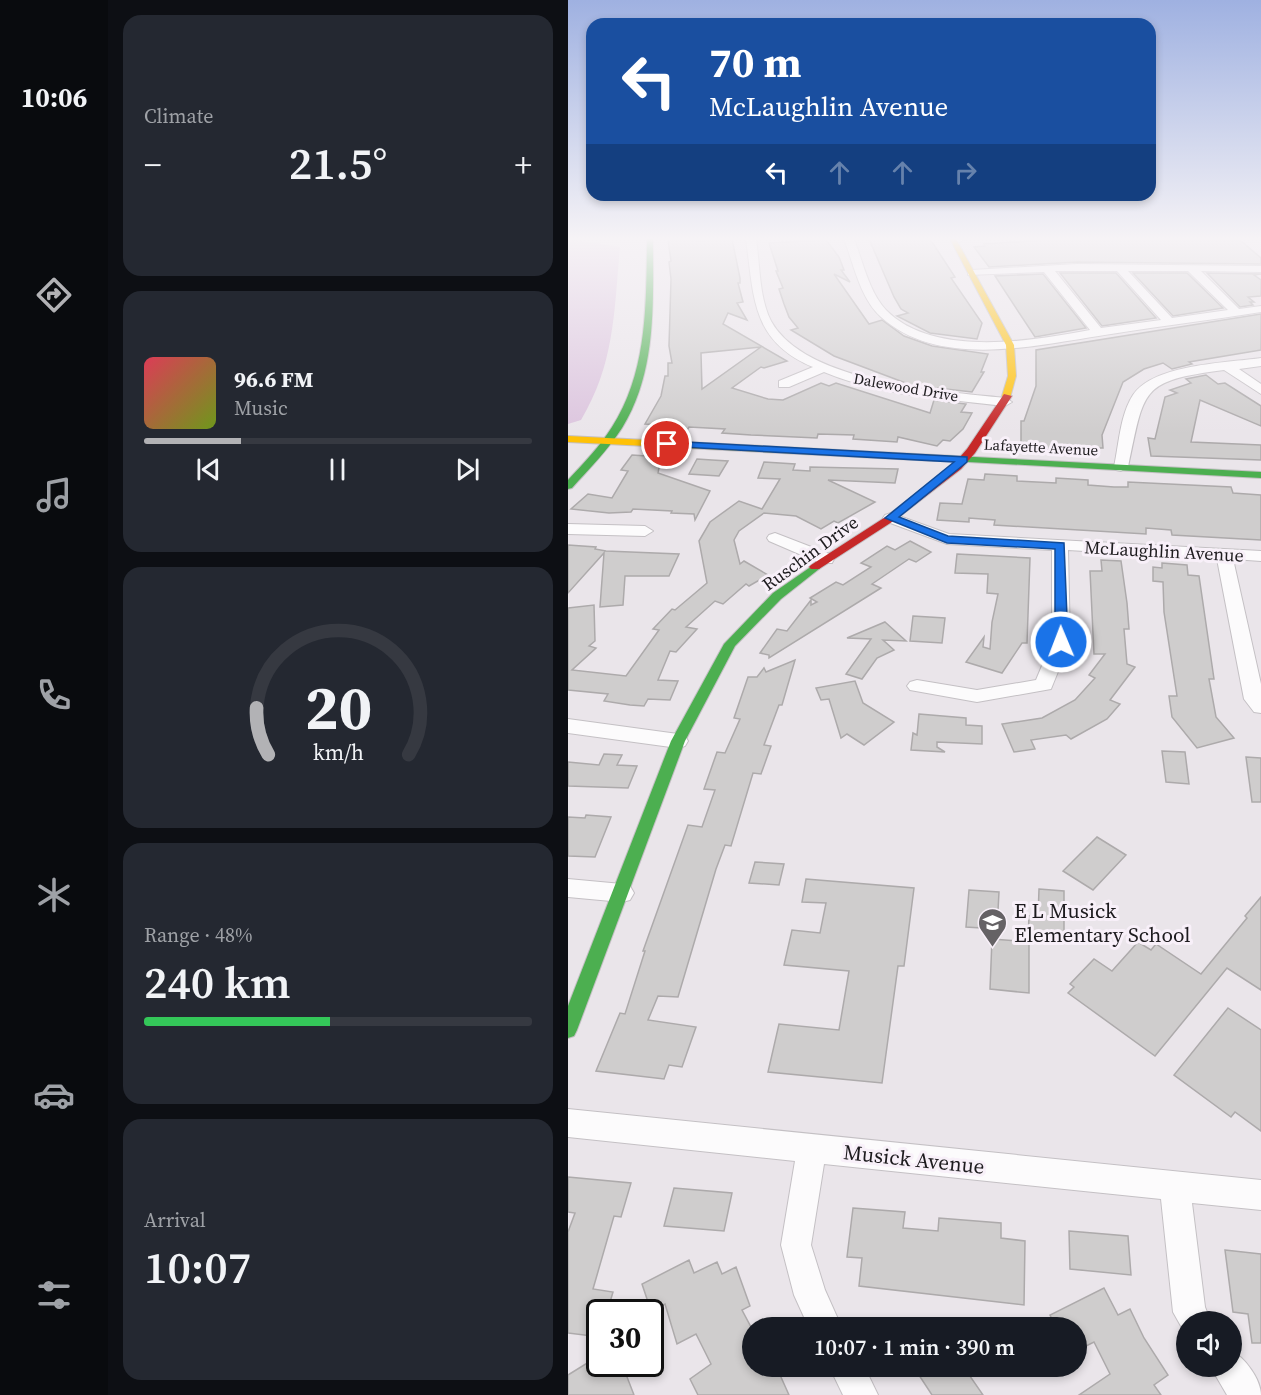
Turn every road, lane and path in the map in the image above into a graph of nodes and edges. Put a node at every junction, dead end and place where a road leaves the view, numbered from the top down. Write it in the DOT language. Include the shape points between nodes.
graph roads {
  1 [pos="646,304"];
  2 [pos="762,304"];
  3 [pos="876,304"];
  4 [pos="988,304"];
  5 [pos="1075,304"];
  6 [pos="1153,304"];
  7 [pos="1228,304"];
  8 [pos="1261,309"];
  9 [pos="1236,312"];
  10 [pos="1169,322"];
  11 [pos="1098,332"];
  12 [pos="1010,345"];
  13 [pos="1261,362"];
  14 [pos="824,367"];
  15 [pos="1228,367"];
  16 [pos="784,384"];
  17 [pos="1261,390"];
  18 [pos="1005,402"];
  19 [pos="592,428"];
  20 [pos="568,439"];
  21 [pos="583,440"];
  22 [pos="607,441"];
  23 [pos="573,452"];
  24 [pos="964,460"];
  25 [pos="1121,467"];
  26 [pos="1261,475"];
  27 [pos="568,486"];
  28 [pos="891,518"];
  29 [pos="568,529"];
  30 [pos="645,531"];
  31 [pos="775,538"];
  32 [pos="1060,545"];
  33 [pos="1224,554"];
  34 [pos="1261,556"];
  35 [pos="826,559"];
  36 [pos="917,686"];
  37 [pos="1261,707"];
  38 [pos="568,726"];
  39 [pos="678,741"];
  40 [pos="568,888"];
  41 [pos="622,893"];
  42 [pos="568,1030"];
  43 [pos="568,1123"];
  44 [pos="812,1148"];
  45 [pos="1175,1187"];
  46 [pos="1261,1195"];
  47 [pos="1189,1311"];
  48 [pos="821,1317"];
  49 [pos="852,1377"];
  50 [pos="1235,1377"];
  51 [pos="861,1395"];
  52 [pos="1247,1395"];
  1 -- 22 [label="street" via="643,370 630,406"];
  2 -- 14 [label="street, Dalewood Drive" via="765,322 788,347"];
  3 -- 12 [label="street" via="897,325 937,340"];
  4 -- 12 [label="street, Ruschin Drive"];
  5 -- 11 [label="street"];
  6 -- 10 [label="street"];
  7 -- 9 [label="street"];
  8 -- 9 [label="street"];
  9 -- 10 [label="street"];
  10 -- 11 [label="street"];
  11 -- 12 [label="street"];
  12 -- 18 [label="street, Ruschin Drive" via="1012,376"];
  13 -- 15 [label="street"];
  14 -- 16 [label="street"];
  14 -- 18 [label="street, Dalewood Drive" via="865,382"];
  15 -- 17 [label="street"];
  15 -- 25 [label="street" via="1174,375 1147,386 1138,397"];
  18 -- 24 [label="street, Ruschin Drive"];
  19 -- 21 [label="street"];
  20 -- 21 [label="street, Lafayette Avenue"];
  21 -- 22 [label="street, Lafayette Avenue"];
  21 -- 23 [label="street"];
  22 -- 24 [label="street, Lafayette Avenue"];
  22 -- 27 [label="street"];
  24 -- 25 [label="street, Lafayette Avenue"];
  24 -- 28 [label="street, Ruschin Drive"];
  25 -- 26 [label="street, Lafayette Avenue"];
  28 -- 32 [label="street, McLaughlin Avenue" via="947,539"];
  28 -- 35 [label="street, Ruschin Drive"];
  29 -- 30 [label="street"];
  31 -- 35 [label="street"];
  32 -- 33 [label="street, McLaughlin Avenue"];
  32 -- 36 [label="street" via="1061,642 1044,685 977,696"];
  33 -- 34 [label="street, McLaughlin Avenue"];
  33 -- 37 [label="street" via="1254,699"];
  35 -- 39 [label="street, Ruschin Drive" via="777,596 730,644"];
  38 -- 39 [label="street"];
  39 -- 41 [label="street, Ruschin Drive"];
  40 -- 41 [label="street"];
  41 -- 42 [label="street, Ruschin Drive"];
  43 -- 44 [label="street, Musick Avenue"];
  44 -- 45 [label="street, Musick Avenue"];
  44 -- 48 [label="street" via="796,1245"];
  45 -- 46 [label="street, Musick Avenue"];
  45 -- 47 [label="street"];
  49 -- 51 [label="street"];
  50 -- 52 [label="street"];
}
